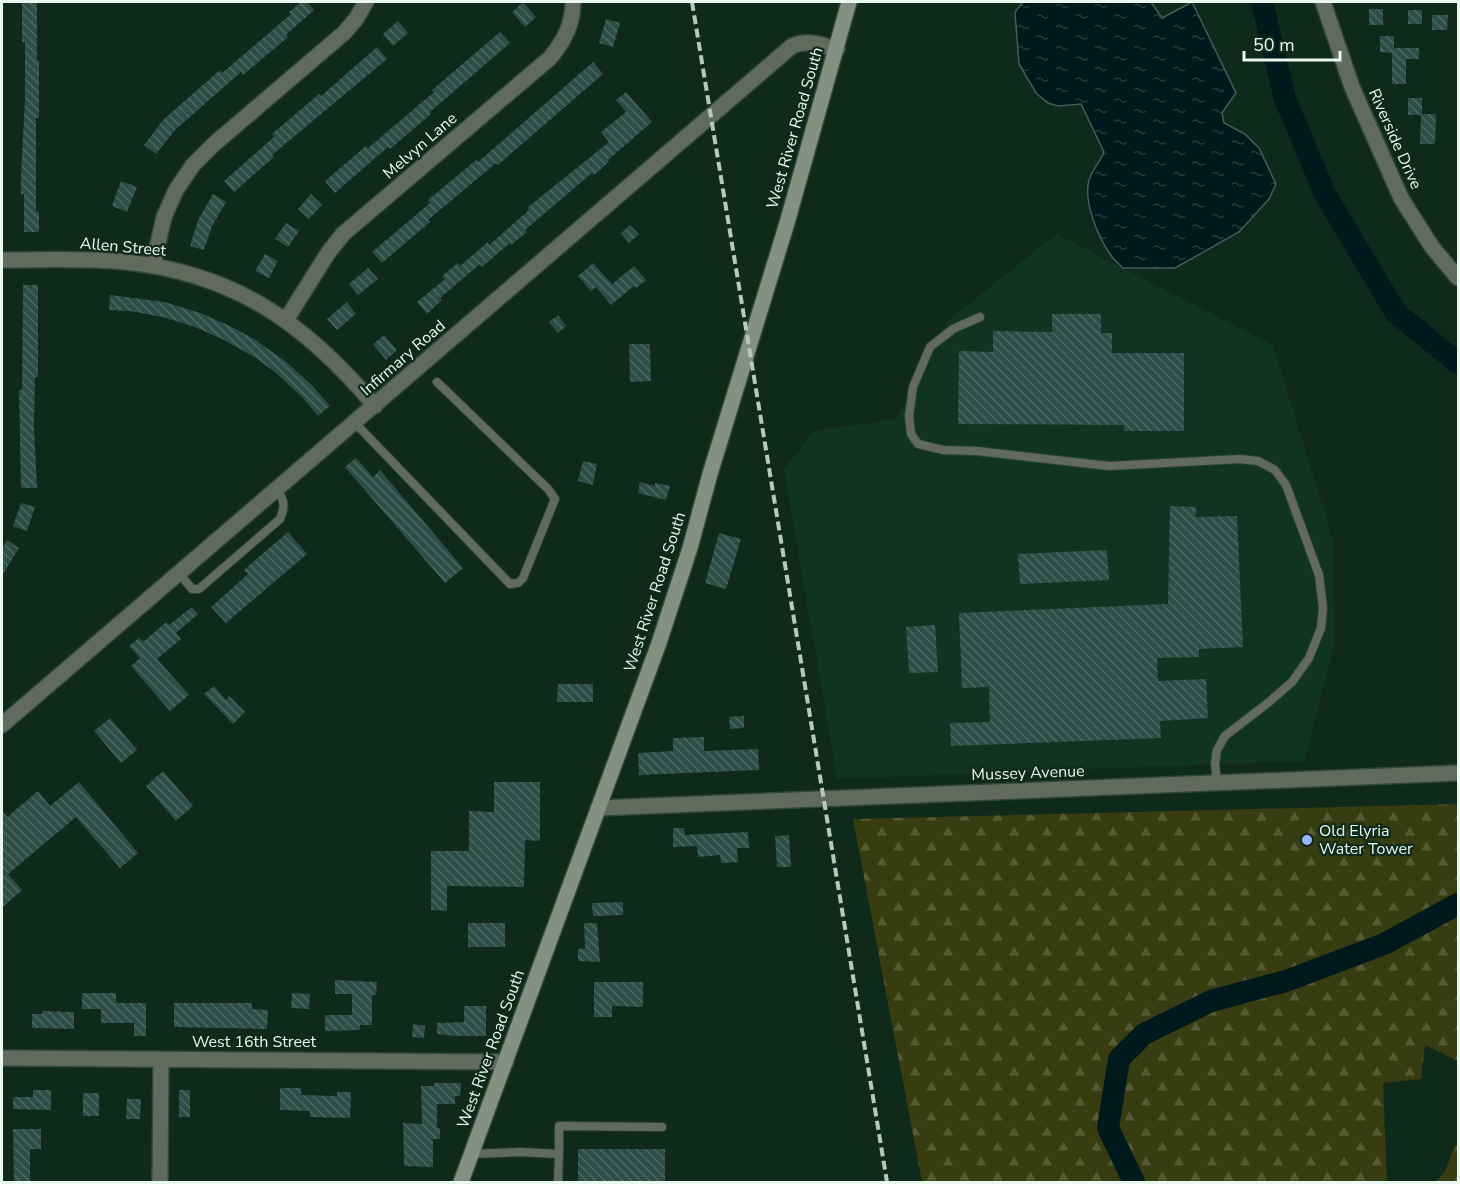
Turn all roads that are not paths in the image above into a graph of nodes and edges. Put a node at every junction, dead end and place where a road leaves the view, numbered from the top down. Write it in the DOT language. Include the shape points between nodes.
graph roads {
  1 [pos="366,2"];
  2 [pos="573,2"];
  3 [pos="849,2"];
  4 [pos="1323,2"];
  5 [pos="837,49"];
  6 [pos="2,260"];
  7 [pos="153,265"];
  8 [pos="1458,278"];
  9 [pos="980,317"];
  10 [pos="286,320"];
  11 [pos="437,381"];
  12 [pos="375,406"];
  13 [pos="355,423"];
  14 [pos="277,490"];
  15 [pos="180,573"];
  16 [pos="2,725"];
  17 [pos="1458,773"];
  18 [pos="1217,783"];
  19 [pos="598,808"];
  20 [pos="2,1058"];
  21 [pos="161,1060"];
  22 [pos="506,1062"];
  23 [pos="662,1127"];
  24 [pos="471,1154"];
  25 [pos="559,1154"];
  26 [pos="160,1182"];
  27 [pos="461,1182"];
  28 [pos="558,1182"];
  1 -- 7 [label="street" via="344,33 193,165 164,217"];
  2 -- 10 [label="street, Melvyn Lane" via="566,35 550,58 343,234"];
  3 -- 5 [label="main road, West River Road South"];
  4 -- 8 [label="street, Riverside Drive" via="1352,87 1401,198 1432,247"];
  5 -- 12 [label="street, Infirmary Road" via="812,43 792,46"];
  5 -- 19 [label="main road, West River Road South" via="690,548"];
  6 -- 7 [label="street, Allen Street" via="96,260"];
  7 -- 10 [label="street, Allen Street" via="235,291"];
  9 -- 18 [label="lane" via="953,329 930,347 913,387 909,416 911,434 918,444 943,450 1109,466 1258,461 1275,470 1286,485 1319,574 1321,628 1309,658 1292,682 1225,736 1217,750"];
  10 -- 12 [label="street, Allen Street" via="332,358"];
  11 -- 13 [label="lane" via="555,499 518,583 510,584"];
  12 -- 13 [label="street, Infirmary Road"];
  13 -- 14 [label="street, Infirmary Road"];
  14 -- 15 [label="street, Infirmary Road"];
  14 -- 15 [label="lane" via="283,498 280,519 199,589 192,589"];
  15 -- 16 [label="street, Infirmary Road"];
  17 -- 18 [label="street, Mussey Avenue"];
  18 -- 19 [label="street, Mussey Avenue"];
  19 -- 22 [label="main road, West River Road South"];
  20 -- 21 [label="street, West 16th Street"];
  21 -- 22 [label="street, West 16th Street"];
  21 -- 26 [label="street"];
  22 -- 24 [label="main road, West River Road South"];
  23 -- 25 [label="lane" via="559,1126"];
  24 -- 25 [label="lane"];
  24 -- 27 [label="main road, West River Road South"];
  25 -- 28 [label="lane"];
}
